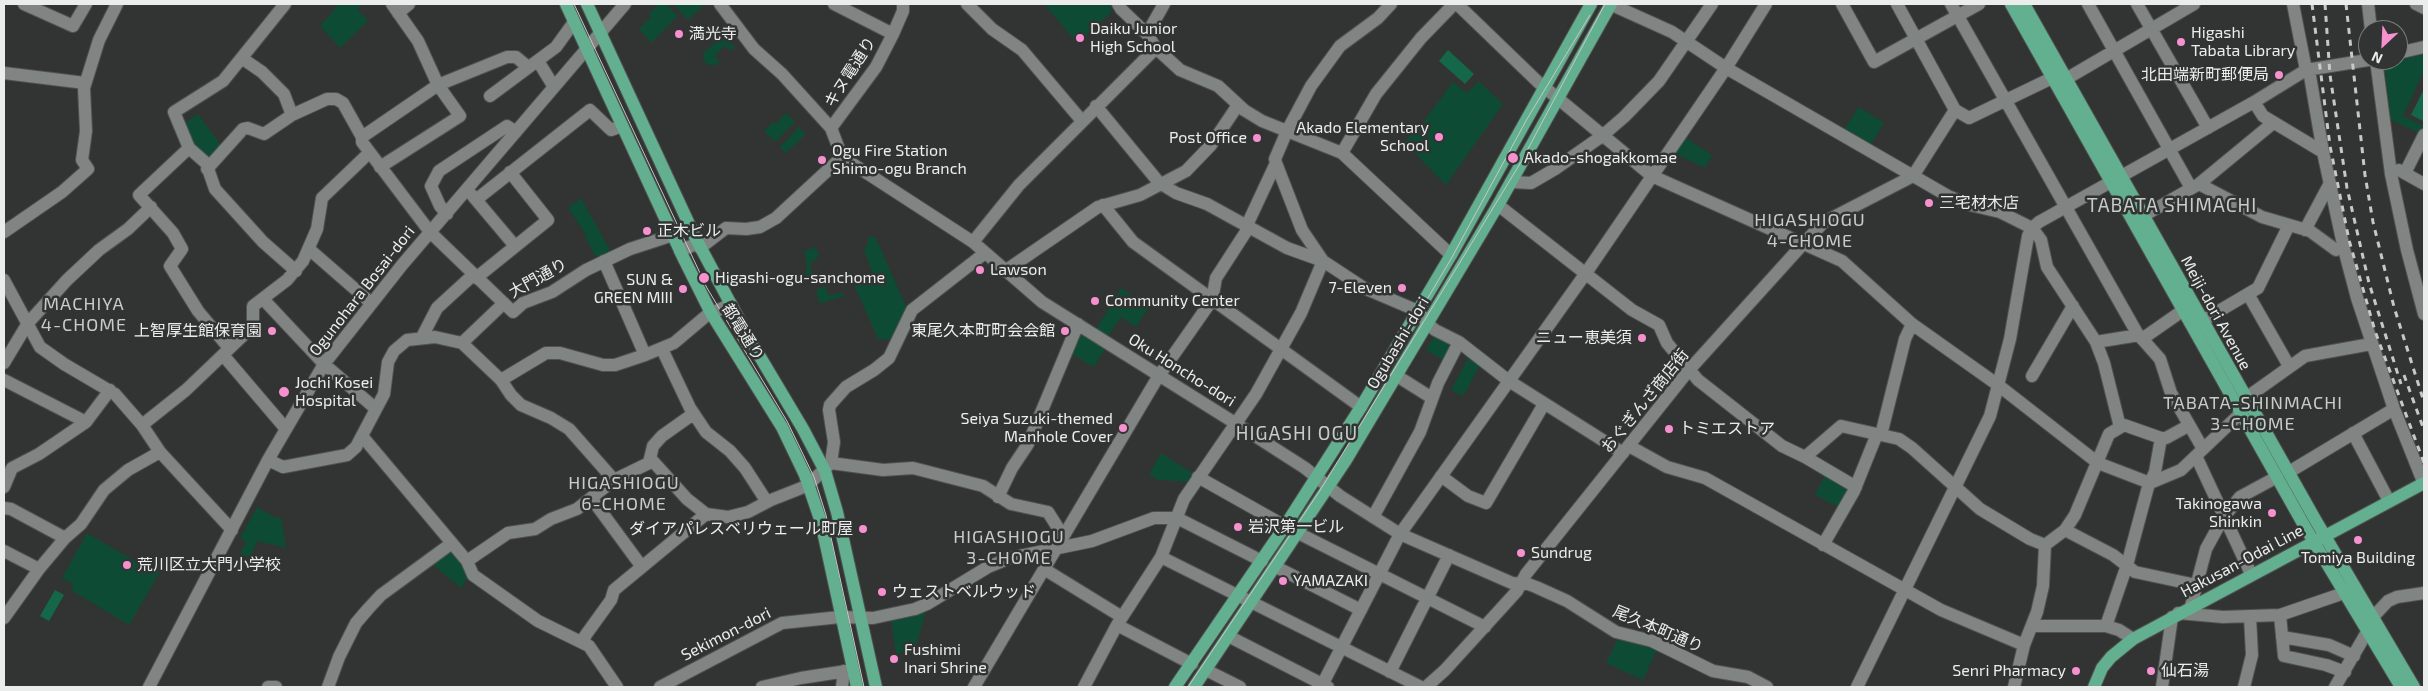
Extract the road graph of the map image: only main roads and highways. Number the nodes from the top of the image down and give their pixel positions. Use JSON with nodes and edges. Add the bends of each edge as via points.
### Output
{"nodes":[{"id":1,"x":566,"y":4,"type":"edge"},
{"id":2,"x":588,"y":4,"type":"edge"},
{"id":3,"x":1591,"y":4,"type":"edge"},
{"id":4,"x":1611,"y":4,"type":"edge"},
{"id":5,"x":2011,"y":4,"type":"edge"},
{"id":6,"x":2024,"y":4,"type":"edge"},
{"id":7,"x":2060,"y":78,"type":"junction"},
{"id":8,"x":2116,"y":179,"type":"junction"},
{"id":9,"x":2283,"y":474,"type":"junction"},
{"id":10,"x":2424,"y":484,"type":"edge"},
{"id":11,"x":2319,"y":539,"type":"junction"},
{"id":12,"x":857,"y":687,"type":"edge"},
{"id":13,"x":876,"y":687,"type":"edge"},
{"id":14,"x":1175,"y":687,"type":"edge"},
{"id":15,"x":1194,"y":687,"type":"edge"},
{"id":16,"x":2094,"y":687,"type":"edge"},
{"id":17,"x":2400,"y":687,"type":"edge"},
{"id":18,"x":2414,"y":687,"type":"edge"}],
"edges":[{"from":1,"to":12,"type":"main road","name":"都電通り","via":[[711,313],[782,427],[809,484],[821,522],[848,671]]},
{"from":2,"to":13,"type":"main road","name":"都電通り","via":[[699,245],[730,304],[827,466]]},
{"from":3,"to":14,"type":"main road","name":"Ogubashi-dori","via":[[1418,311],[1317,478]]},
{"from":4,"to":15,"type":"main road","name":"Ogubashi-dori","via":[[1397,376],[1276,567]]},
{"from":5,"to":7,"type":"main road","name":"Meiji-dori Avenue"},
{"from":6,"to":7,"type":"main road","name":"Meiji-dori Avenue"},
{"from":7,"to":8,"type":"main road","name":"Meiji-dori Avenue"},
{"from":8,"to":9,"type":"main road","name":"Meiji-dori Avenue","via":[[2242,412]]},
{"from":8,"to":9,"type":"main road","name":"Meiji-dori Avenue","via":[[2143,216],[2246,398]]},
{"from":9,"to":11,"type":"main road","name":"Meiji-dori Avenue"},
{"from":10,"to":11,"type":"main road","name":"Hakusan-Odai Line"},
{"from":11,"to":16,"type":"main road","name":"Hakusan-Odai Line","via":[[2133,639],[2111,656]]},
{"from":11,"to":17,"type":"main road","name":"Meiji-dori Avenue","via":[[2344,593]]},
{"from":11,"to":18,"type":"main road","name":"Meiji-dori Avenue"}]}
